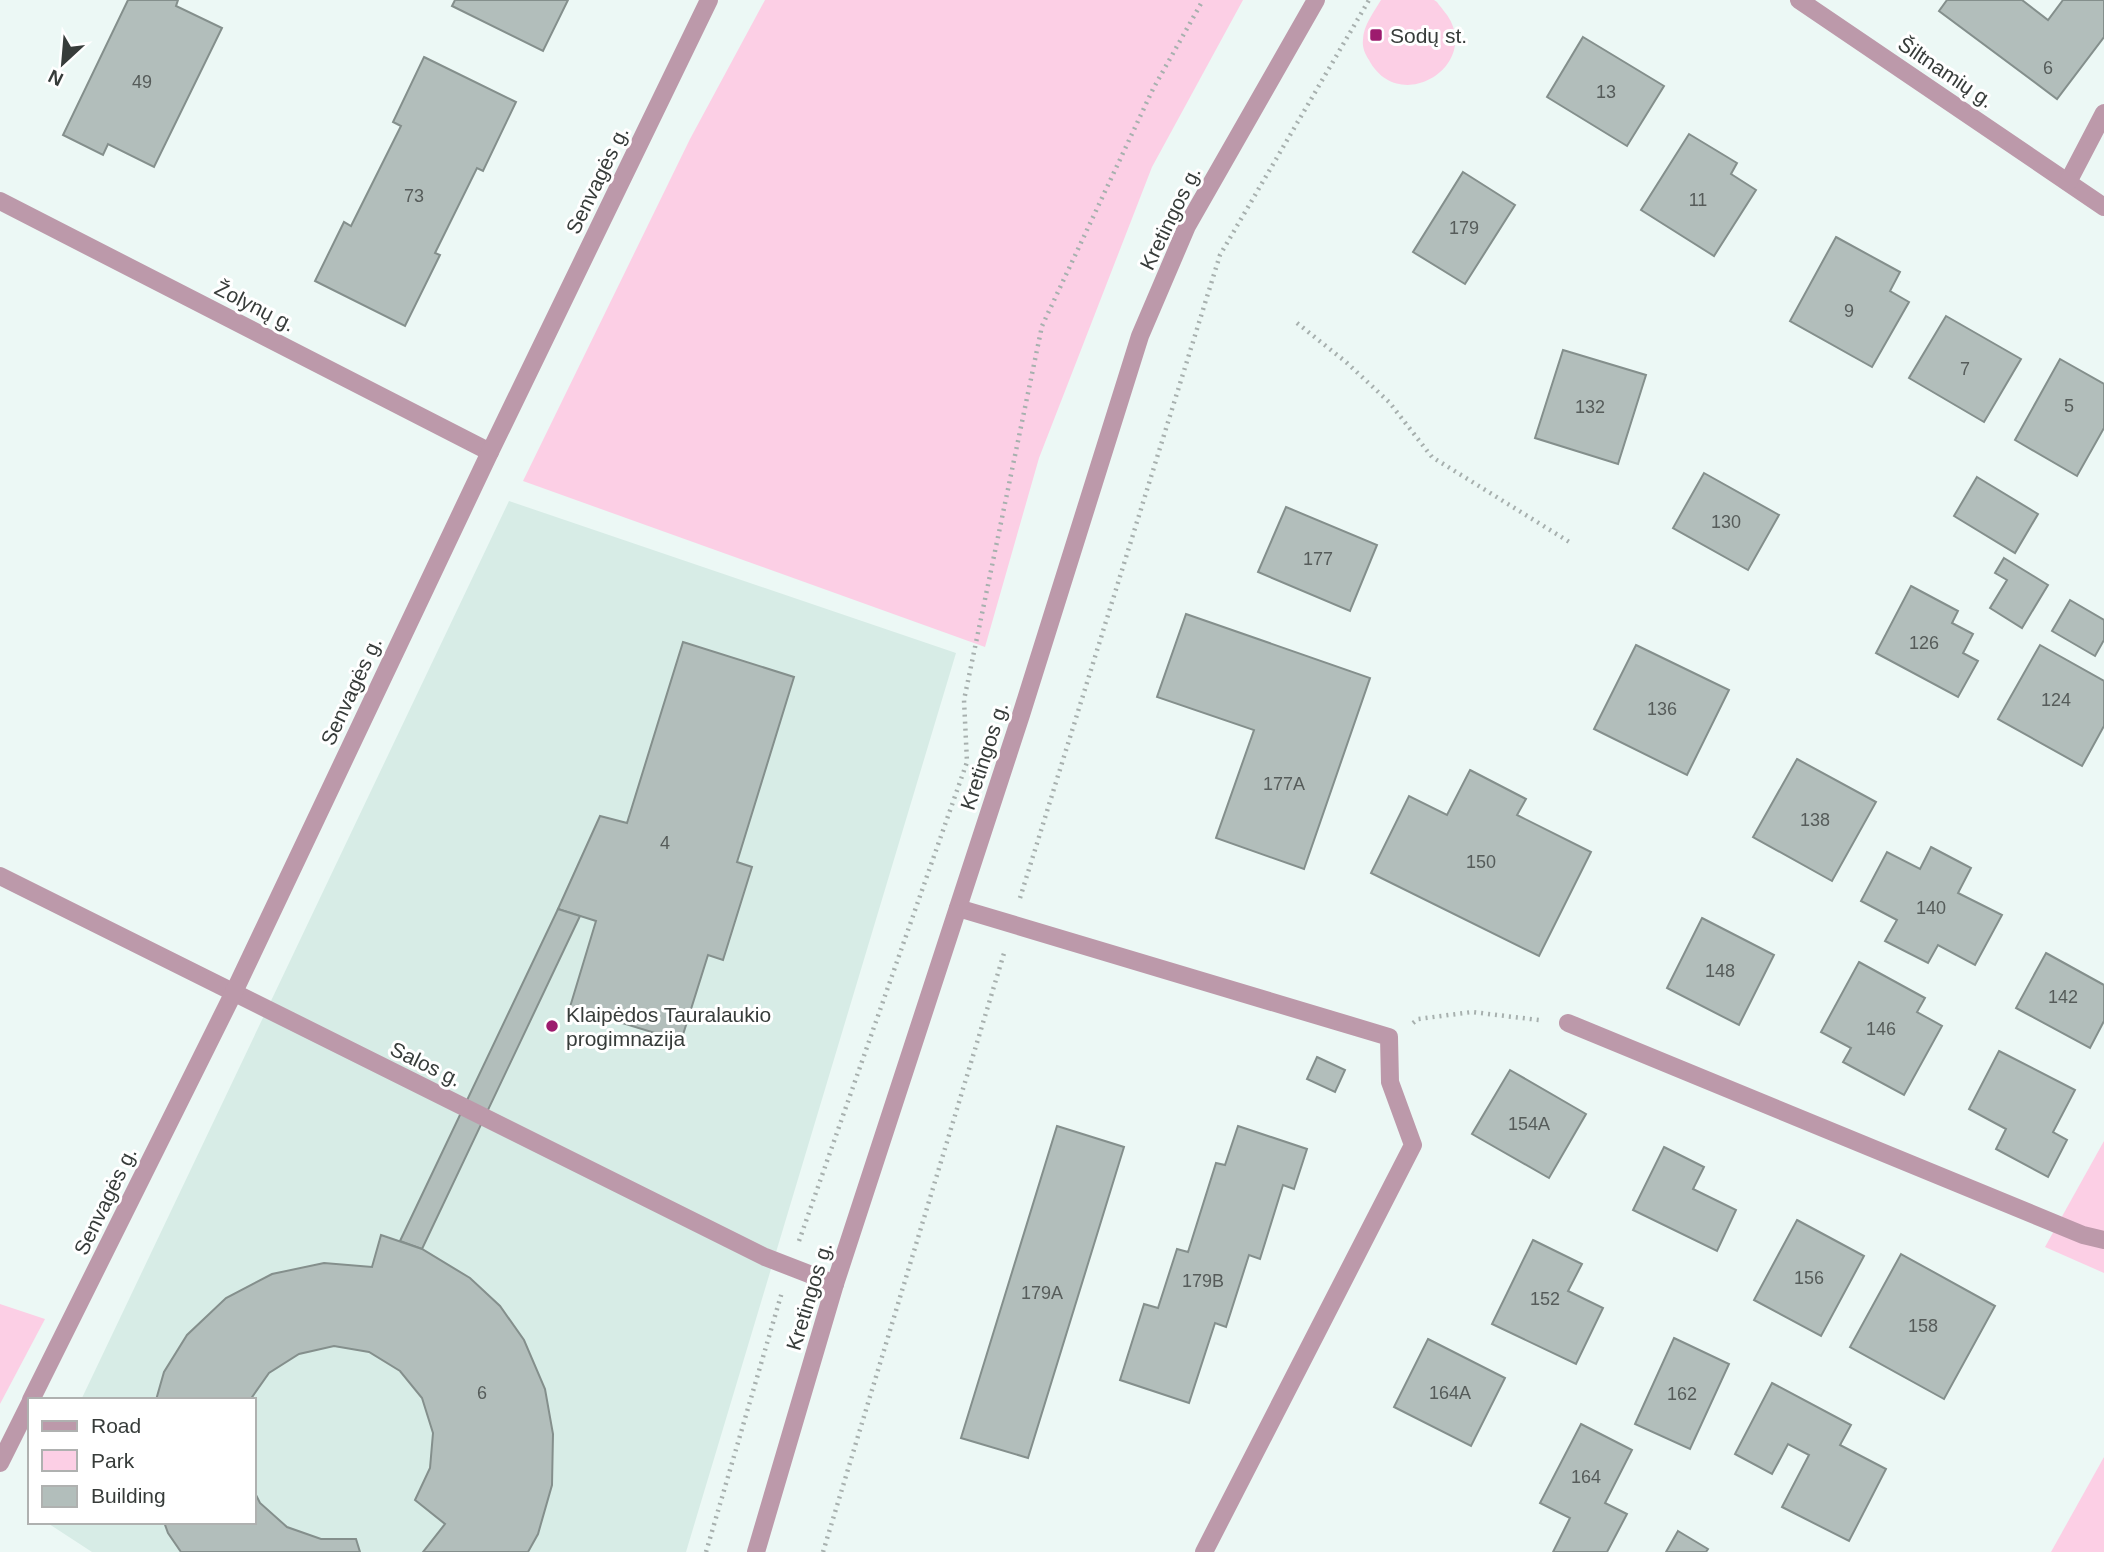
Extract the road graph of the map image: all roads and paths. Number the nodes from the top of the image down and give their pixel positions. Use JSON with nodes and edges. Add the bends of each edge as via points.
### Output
{"nodes":[{"id":1,"x":709,"y":0,"type":"edge"},
{"id":2,"x":1203,"y":0,"type":"edge"},
{"id":3,"x":1316,"y":0,"type":"edge"},
{"id":4,"x":1368,"y":0,"type":"edge"},
{"id":5,"x":1799,"y":0,"type":"edge"},
{"id":6,"x":2104,"y":113,"type":"edge"},
{"id":7,"x":2068,"y":182,"type":"junction"},
{"id":8,"x":0,"y":201,"type":"edge"},
{"id":9,"x":2104,"y":207,"type":"edge"},
{"id":10,"x":1297,"y":323,"type":"dead end"},
{"id":11,"x":490,"y":452,"type":"junction"},
{"id":12,"x":1571,"y":543,"type":"dead end"},
{"id":13,"x":0,"y":877,"type":"edge"},
{"id":14,"x":958,"y":908,"type":"junction"},
{"id":15,"x":1012,"y":924,"type":"junction"},
{"id":16,"x":233,"y":994,"type":"junction"},
{"id":17,"x":1568,"y":1023,"type":"joint"},
{"id":18,"x":1389,"y":1037,"type":"junction"},
{"id":19,"x":2104,"y":1240,"type":"edge"},
{"id":20,"x":790,"y":1267,"type":"junction"},
{"id":21,"x":835,"y":1284,"type":"junction"},
{"id":22,"x":32,"y":1398,"type":"edge"},
{"id":23,"x":28,"y":1407,"type":"edge"},
{"id":24,"x":0,"y":1463,"type":"edge"},
{"id":25,"x":706,"y":1552,"type":"edge"},
{"id":26,"x":755,"y":1552,"type":"edge"},
{"id":27,"x":823,"y":1552,"type":"edge"},
{"id":28,"x":1204,"y":1552,"type":"edge"}],
"edges":[{"from":1,"to":11,"type":"street","name":"Senvagės g."},
{"from":2,"to":20,"type":"path","via":[[1153,89],[1042,327],[964,700],[968,762]]},
{"from":3,"to":14,"type":"street","name":"Kretingos g.","via":[[1187,226],[1140,336]]},
{"from":4,"to":15,"type":"path","via":[[1220,256]]},
{"from":5,"to":7,"type":"street","name":"Šiltnamių g."},
{"from":6,"to":7,"type":"street"},
{"from":7,"to":9,"type":"street","name":"Šiltnamių g."},
{"from":8,"to":11,"type":"street","name":"Žolynų g."},
{"from":10,"to":12,"type":"path","via":[[1388,402],[1432,457]]},
{"from":11,"to":16,"type":"street","name":"Senvagės g."},
{"from":13,"to":16,"type":"street","name":"Salos g."},
{"from":14,"to":15,"type":"street"},
{"from":14,"to":21,"type":"street","name":"Kretingos g."},
{"from":15,"to":18,"type":"street"},
{"from":15,"to":27,"type":"path"},
{"from":16,"to":20,"type":"street","name":"Salos g."},
{"from":16,"to":22,"type":"street","name":"Senvagės g."},
{"from":17,"to":18,"type":"path","via":[[1472,1012],[1418,1020]]},
{"from":17,"to":19,"type":"street"},
{"from":18,"to":28,"type":"street","via":[[1390,1082],[1413,1144]]},
{"from":20,"to":21,"type":"street","name":"Salos g."},
{"from":20,"to":25,"type":"path"},
{"from":21,"to":26,"type":"street","name":"Kretingos g."},
{"from":23,"to":24,"type":"street","name":"Senvagės g."}]}
